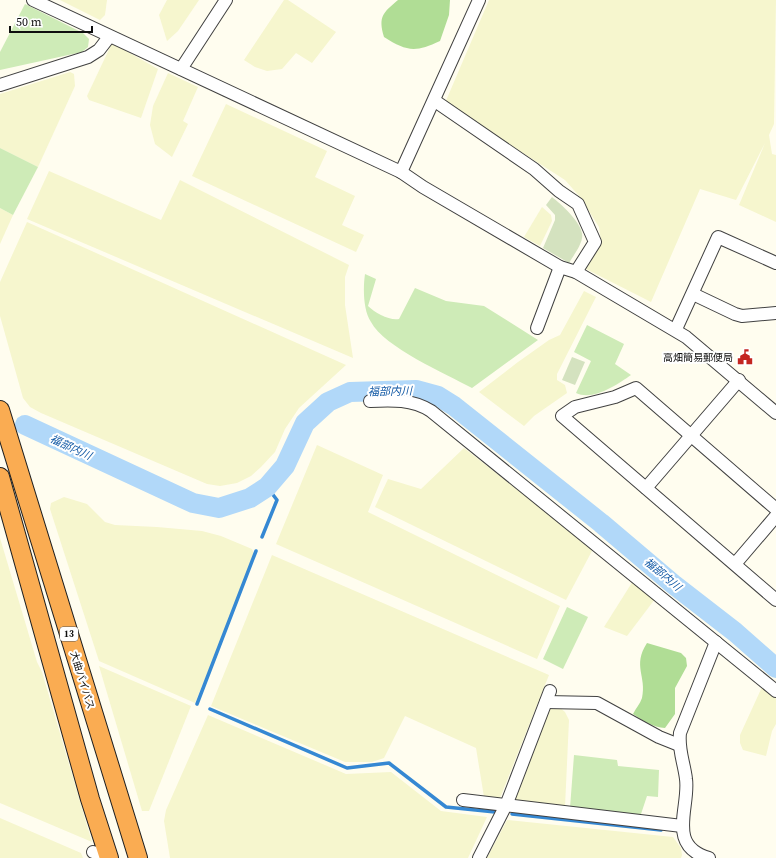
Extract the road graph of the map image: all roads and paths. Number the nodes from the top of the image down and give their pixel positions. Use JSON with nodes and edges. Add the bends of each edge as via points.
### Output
{"nodes":[{"id":1,"x":33,"y":0,"type":"edge"},
{"id":2,"x":226,"y":0,"type":"edge"},
{"id":3,"x":479,"y":0,"type":"edge"},
{"id":4,"x":109,"y":37,"type":"junction"},
{"id":5,"x":181,"y":69,"type":"junction"},
{"id":6,"x":0,"y":85,"type":"edge"},
{"id":7,"x":434,"y":101,"type":"junction"},
{"id":8,"x":401,"y":172,"type":"junction"},
{"id":9,"x":776,"y":263,"type":"edge"},
{"id":10,"x":560,"y":267,"type":"junction"},
{"id":11,"x":576,"y":272,"type":"junction"},
{"id":12,"x":693,"y":294,"type":"junction"},
{"id":13,"x":776,"y":313,"type":"edge"},
{"id":14,"x":537,"y":328,"type":"dead end"},
{"id":15,"x":676,"y":329,"type":"junction"},
{"id":16,"x":739,"y":380,"type":"junction"},
{"id":17,"x":370,"y":401,"type":"dead end"},
{"id":18,"x":0,"y":410,"type":"edge"},
{"id":19,"x":776,"y":413,"type":"edge"},
{"id":20,"x":691,"y":436,"type":"junction"},
{"id":21,"x":0,"y":477,"type":"edge"},
{"id":22,"x":646,"y":488,"type":"junction"},
{"id":23,"x":776,"y":509,"type":"edge"},
{"id":24,"x":776,"y":516,"type":"edge"},
{"id":25,"x":735,"y":564,"type":"junction"},
{"id":26,"x":776,"y":600,"type":"edge"},
{"id":27,"x":716,"y":642,"type":"junction"},
{"id":28,"x":776,"y":691,"type":"edge"},
{"id":29,"x":679,"y":745,"type":"junction"},
{"id":30,"x":463,"y":800,"type":"dead end"},
{"id":31,"x":506,"y":806,"type":"junction"},
{"id":32,"x":682,"y":826,"type":"junction"},
{"id":33,"x":104,"y":857,"type":"edge"},
{"id":34,"x":138,"y":858,"type":"edge"},
{"id":35,"x":479,"y":858,"type":"edge"},
{"id":36,"x":709,"y":858,"type":"edge"}],
"edges":[{"from":1,"to":4,"type":"street"},
{"from":2,"to":5,"type":"street"},
{"from":3,"to":7,"type":"street"},
{"from":4,"to":5,"type":"street"},
{"from":4,"to":6,"type":"street","via":[[99,50],[88,57]]},
{"from":5,"to":8,"type":"street"},
{"from":7,"to":8,"type":"street"},
{"from":7,"to":11,"type":"street","via":[[534,169],[578,204],[595,242]]},
{"from":8,"to":10,"type":"street"},
{"from":9,"to":12,"type":"street","via":[[718,238]]},
{"from":10,"to":11,"type":"street"},
{"from":10,"to":14,"type":"street"},
{"from":11,"to":15,"type":"street"},
{"from":12,"to":13,"type":"street","via":[[738,315]]},
{"from":12,"to":15,"type":"street"},
{"from":15,"to":16,"type":"street"},
{"from":16,"to":19,"type":"street"},
{"from":16,"to":20,"type":"street"},
{"from":17,"to":27,"type":"street","via":[[413,402],[431,411]]},
{"from":18,"to":34,"type":"highway","name":"大曲バイパス","number":"13"},
{"from":20,"to":22,"type":"street"},
{"from":20,"to":22,"type":"street","via":[[636,388],[575,407],[562,416]]},
{"from":20,"to":23,"type":"street"},
{"from":21,"to":33,"type":"highway","number":"13"},
{"from":22,"to":25,"type":"street"},
{"from":24,"to":25,"type":"street"},
{"from":25,"to":26,"type":"street"},
{"from":27,"to":28,"type":"street"},
{"from":27,"to":29,"type":"street","via":[[680,733]]},
{"from":29,"to":31,"type":"street","via":[[597,703],[548,697]]},
{"from":29,"to":32,"type":"street","via":[[686,779]]},
{"from":30,"to":31,"type":"street"},
{"from":31,"to":32,"type":"street"},
{"from":31,"to":35,"type":"street"},
{"from":32,"to":36,"type":"street","via":[[688,844]]}]}
